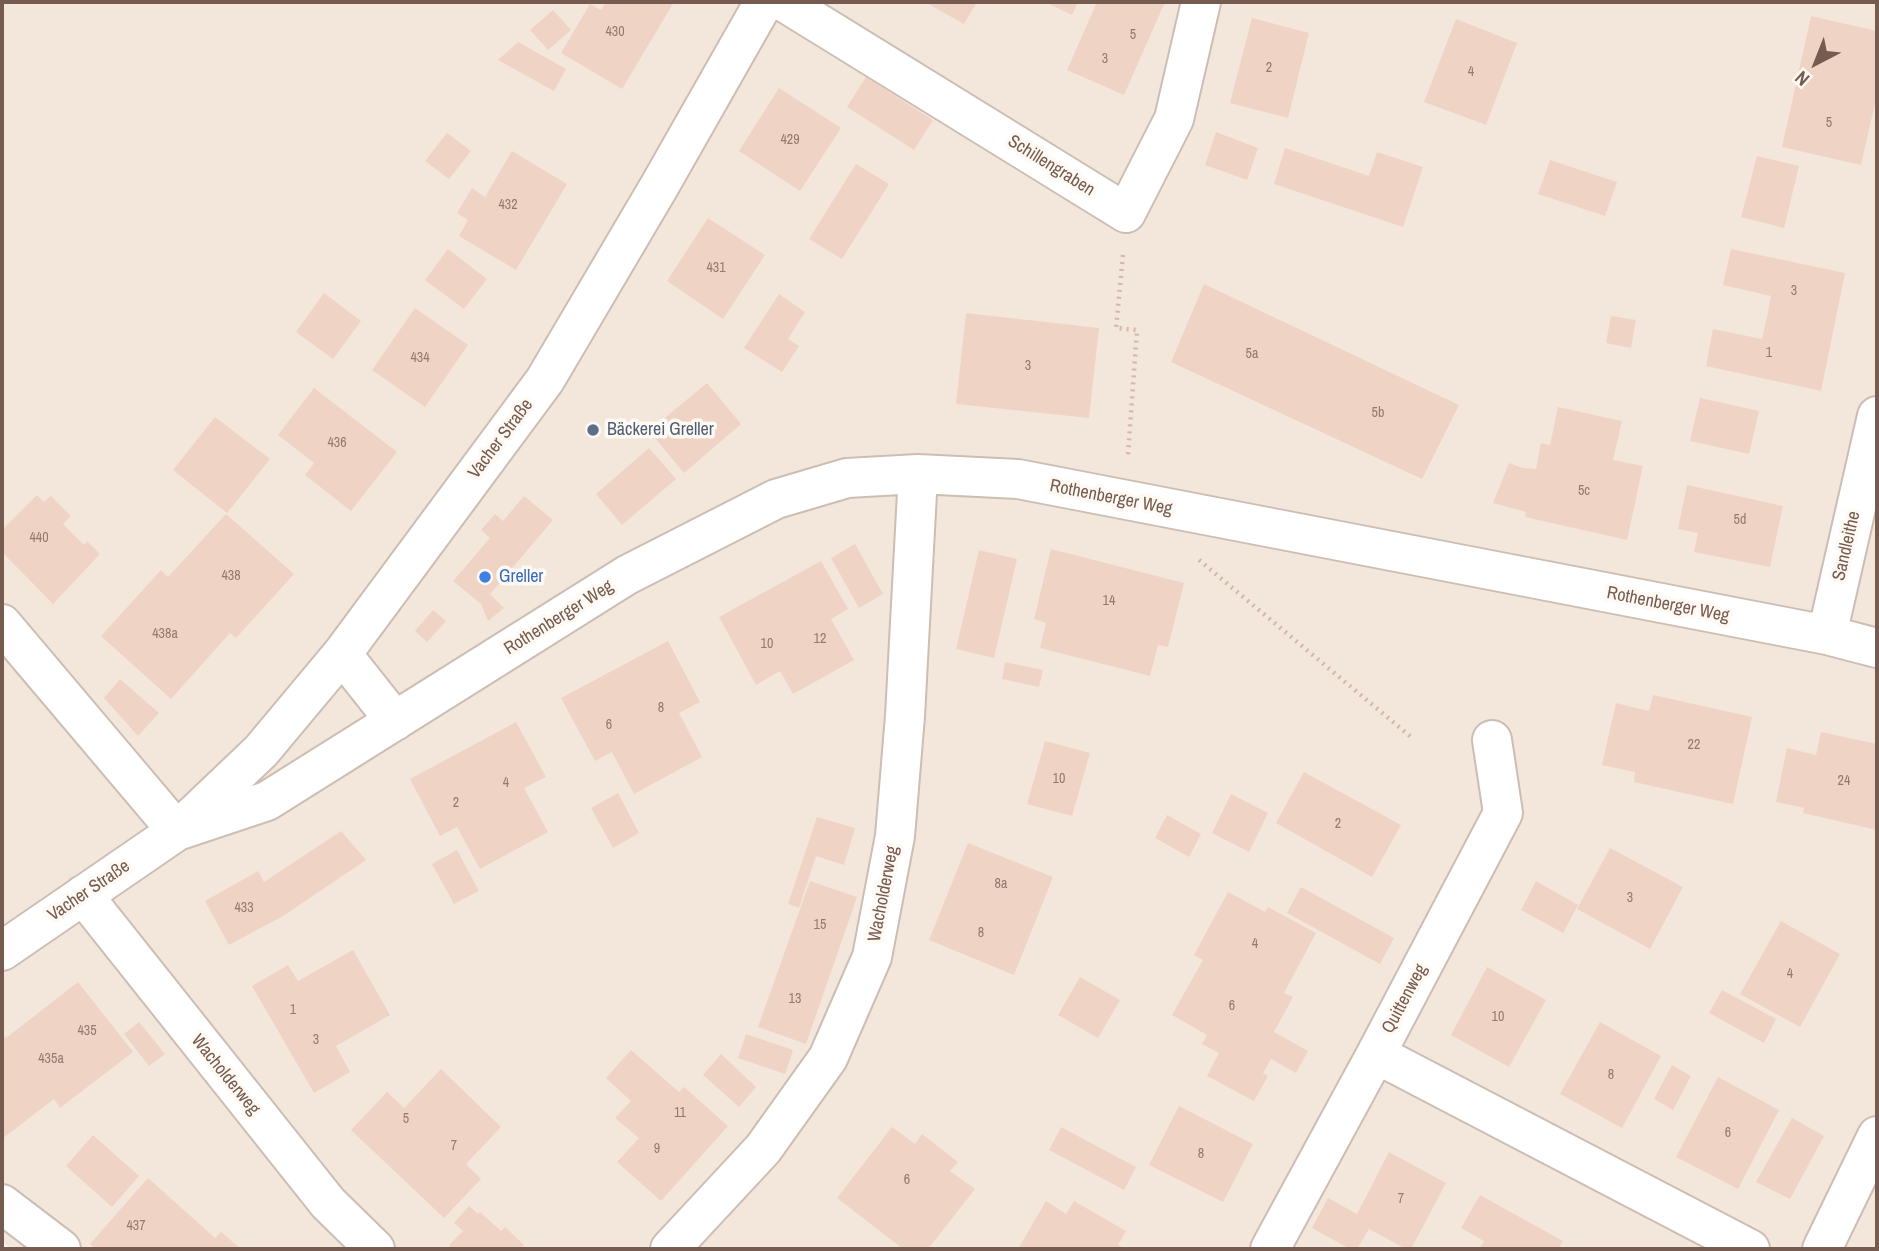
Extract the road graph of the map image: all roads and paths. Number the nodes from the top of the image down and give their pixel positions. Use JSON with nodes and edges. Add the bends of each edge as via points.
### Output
{"nodes":[{"id":1,"x":764,"y":2,"type":"edge"},
{"id":2,"x":784,"y":2,"type":"edge"},
{"id":3,"x":1200,"y":2,"type":"edge"},
{"id":4,"x":1126,"y":213,"type":"junction"},
{"id":5,"x":1877,"y":416,"type":"edge"},
{"id":6,"x":918,"y":474,"type":"junction"},
{"id":7,"x":1129,"y":502,"type":"junction"},
{"id":8,"x":1192,"y":554,"type":"dead end"},
{"id":9,"x":2,"y":624,"type":"edge"},
{"id":10,"x":1826,"y":635,"type":"junction"},
{"id":11,"x":1877,"y":648,"type":"edge"},
{"id":12,"x":342,"y":654,"type":"junction"},
{"id":13,"x":395,"y":720,"type":"junction"},
{"id":14,"x":1411,"y":737,"type":"dead end"},
{"id":15,"x":1492,"y":740,"type":"dead end"},
{"id":16,"x":177,"y":831,"type":"junction"},
{"id":17,"x":83,"y":895,"type":"junction"},
{"id":18,"x":2,"y":951,"type":"edge"},
{"id":19,"x":1376,"y":1055,"type":"junction"},
{"id":20,"x":1877,"y":1136,"type":"edge"},
{"id":21,"x":2,"y":1204,"type":"edge"},
{"id":22,"x":61,"y":1249,"type":"edge"},
{"id":23,"x":375,"y":1249,"type":"edge"},
{"id":24,"x":670,"y":1249,"type":"edge"},
{"id":25,"x":1270,"y":1249,"type":"edge"},
{"id":26,"x":1750,"y":1249,"type":"edge"},
{"id":27,"x":1822,"y":1249,"type":"edge"}],
"edges":[{"from":1,"to":12,"type":"street","name":"Vacher Straße","via":[[545,380]]},
{"from":2,"to":4,"type":"street","name":"Schillengraben"},
{"from":3,"to":4,"type":"street","via":[[1174,119]]},
{"from":4,"to":7,"type":"path","via":[[1116,328],[1137,330],[1128,441]]},
{"from":5,"to":10,"type":"street","name":"Sandleithe"},
{"from":6,"to":7,"type":"street","name":"Rothenberger Weg","via":[[1018,480]]},
{"from":6,"to":13,"type":"street","name":"Rothenberger Weg","via":[[847,478],[776,499],[627,575]]},
{"from":6,"to":24,"type":"street","name":"Wacholderweg","via":[[895,836],[872,957],[828,1058],[763,1149]]},
{"from":7,"to":10,"type":"street","name":"Rothenberger Weg"},
{"from":8,"to":14,"type":"path"},
{"from":9,"to":16,"type":"street"},
{"from":10,"to":11,"type":"street","name":"Rothenberger Weg"},
{"from":12,"to":13,"type":"street"},
{"from":12,"to":16,"type":"street","name":"Vacher Straße","via":[[261,751]]},
{"from":13,"to":16,"type":"street","name":"Rothenberger Weg","via":[[267,801]]},
{"from":15,"to":19,"type":"street","name":"Quittenweg","via":[[1503,813]]},
{"from":16,"to":17,"type":"street","name":"Vacher Straße"},
{"from":17,"to":18,"type":"street","name":"Vacher Straße"},
{"from":17,"to":23,"type":"street","name":"Wacholderweg","via":[[328,1203]]},
{"from":19,"to":25,"type":"street","name":"Quittenweg"},
{"from":19,"to":26,"type":"street"},
{"from":20,"to":27,"type":"street"},
{"from":21,"to":22,"type":"street"}]}
